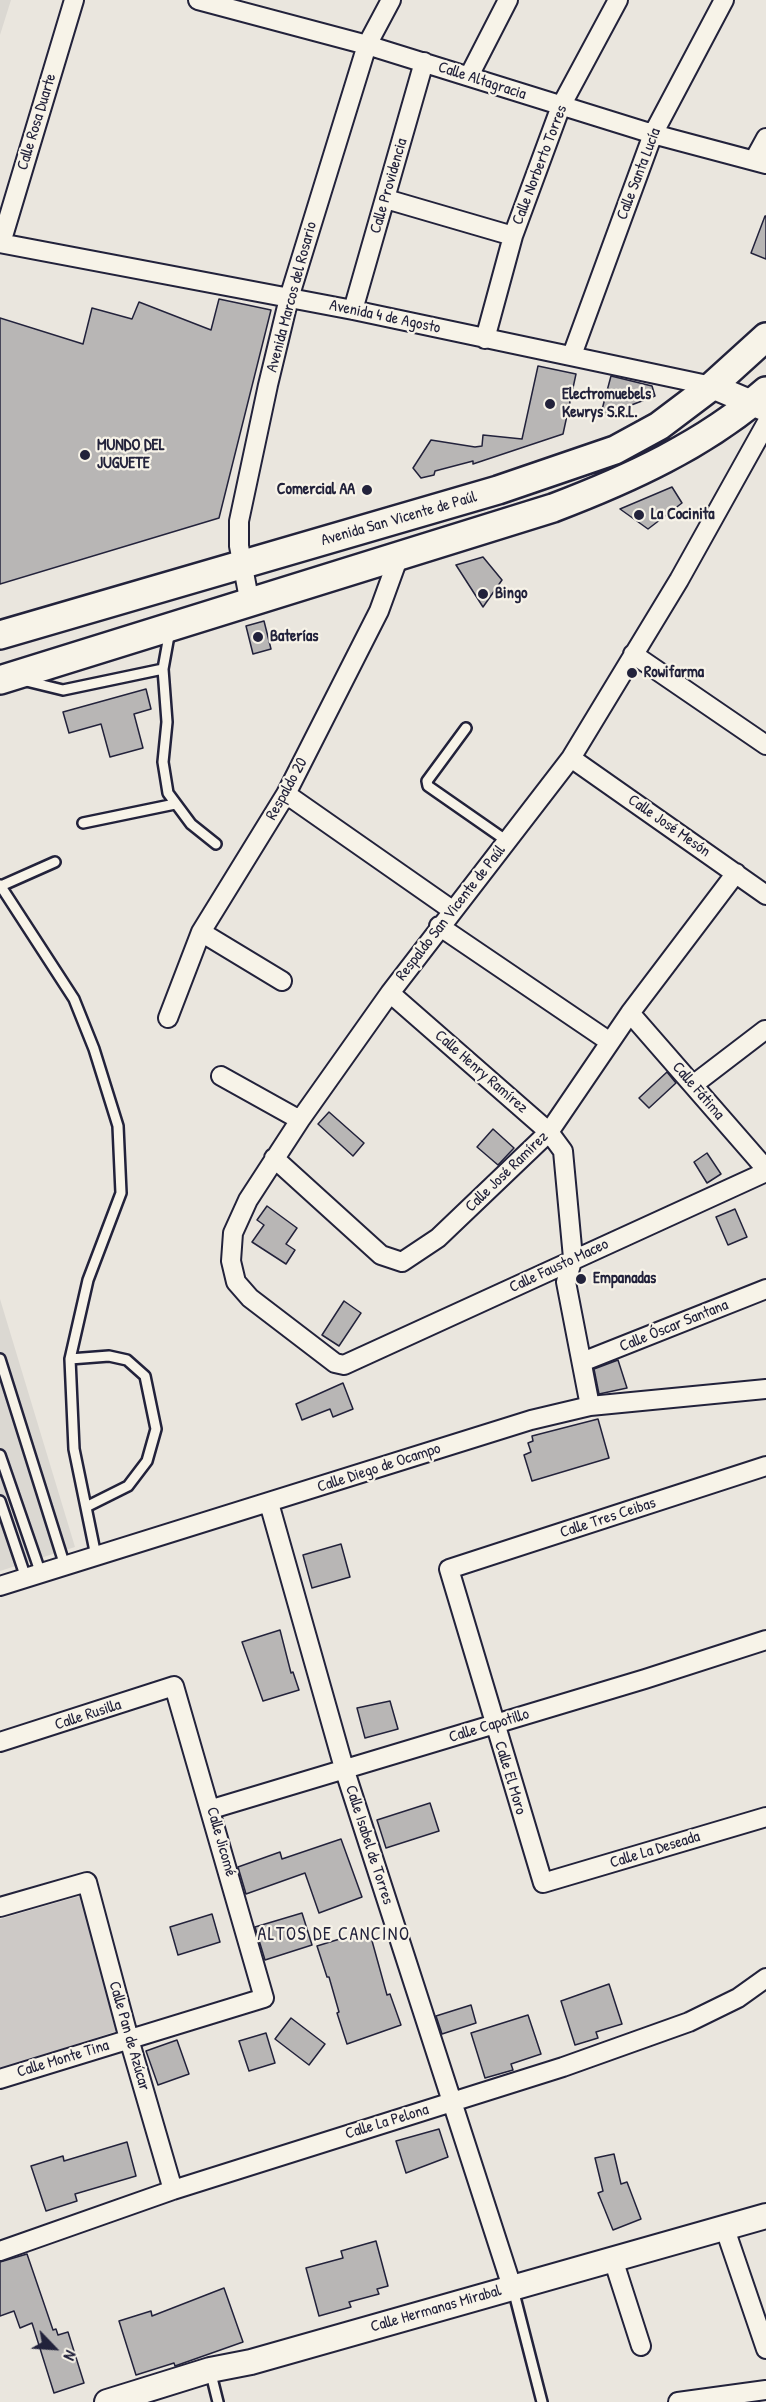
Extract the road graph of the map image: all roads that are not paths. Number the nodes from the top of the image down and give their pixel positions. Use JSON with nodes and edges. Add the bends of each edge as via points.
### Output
{"nodes":[{"id":1,"x":74,"y":0,"type":"edge"},
{"id":2,"x":198,"y":0,"type":"edge"},
{"id":3,"x":391,"y":0,"type":"edge"},
{"id":4,"x":508,"y":0,"type":"edge"},
{"id":5,"x":618,"y":0,"type":"edge"},
{"id":6,"x":724,"y":0,"type":"edge"},
{"id":7,"x":367,"y":45,"type":"junction"},
{"id":8,"x":424,"y":62,"type":"junction"},
{"id":9,"x":469,"y":76,"type":"junction"},
{"id":10,"x":561,"y":106,"type":"junction"},
{"id":11,"x":652,"y":135,"type":"junction"},
{"id":12,"x":766,"y":138,"type":"edge"},
{"id":13,"x":760,"y":162,"type":"edge"},
{"id":14,"x":386,"y":199,"type":"junction"},
{"id":15,"x":513,"y":236,"type":"junction"},
{"id":16,"x":1,"y":243,"type":"edge"},
{"id":17,"x":289,"y":298,"type":"junction"},
{"id":18,"x":353,"y":309,"type":"junction"},
{"id":19,"x":766,"y":337,"type":"edge"},
{"id":20,"x":485,"y":339,"type":"junction"},
{"id":21,"x":572,"y":355,"type":"junction"},
{"id":22,"x":712,"y":386,"type":"junction"},
{"id":23,"x":763,"y":407,"type":"edge"},
{"id":24,"x":399,"y":556,"type":"junction"},
{"id":25,"x":243,"y":565,"type":"junction"},
{"id":26,"x":250,"y":604,"type":"junction"},
{"id":27,"x":170,"y":627,"type":"junction"},
{"id":28,"x":0,"y":636,"type":"edge"},
{"id":29,"x":633,"y":654,"type":"junction"},
{"id":30,"x":163,"y":669,"type":"junction"},
{"id":31,"x":5,"y":678,"type":"edge"},
{"id":32,"x":466,"y":728,"type":"dead end"},
{"id":33,"x":766,"y":745,"type":"edge"},
{"id":34,"x":571,"y":758,"type":"junction"},
{"id":35,"x":286,"y":794,"type":"junction"},
{"id":36,"x":175,"y":804,"type":"junction"},
{"id":37,"x":83,"y":823,"type":"dead end"},
{"id":38,"x":507,"y":841,"type":"junction"},
{"id":39,"x":216,"y":844,"type":"dead end"},
{"id":40,"x":55,"y":862,"type":"dead end"},
{"id":41,"x":736,"y":873,"type":"junction"},
{"id":42,"x":0,"y":886,"type":"edge"},
{"id":43,"x":766,"y":895,"type":"edge"},
{"id":44,"x":452,"y":910,"type":"junction"},
{"id":45,"x":440,"y":926,"type":"junction"},
{"id":46,"x":201,"y":932,"type":"junction"},
{"id":47,"x":282,"y":981,"type":"dead end"},
{"id":48,"x":390,"y":993,"type":"junction"},
{"id":49,"x":630,"y":1013,"type":"junction"},
{"id":50,"x":168,"y":1018,"type":"dead end"},
{"id":51,"x":765,"y":1030,"type":"edge"},
{"id":52,"x":610,"y":1042,"type":"junction"},
{"id":53,"x":221,"y":1076,"type":"dead end"},
{"id":54,"x":693,"y":1085,"type":"junction"},
{"id":55,"x":300,"y":1120,"type":"junction"},
{"id":56,"x":549,"y":1132,"type":"junction"},
{"id":57,"x":274,"y":1158,"type":"junction"},
{"id":58,"x":766,"y":1170,"type":"edge"},
{"id":59,"x":573,"y":1258,"type":"junction"},
{"id":60,"x":766,"y":1289,"type":"edge"},
{"id":61,"x":0,"y":1359,"type":"edge"},
{"id":62,"x":70,"y":1359,"type":"junction"},
{"id":63,"x":582,"y":1362,"type":"junction"},
{"id":64,"x":352,"y":1363,"type":"joint"},
{"id":65,"x":766,"y":1389,"type":"edge"},
{"id":66,"x":590,"y":1406,"type":"junction"},
{"id":67,"x":0,"y":1455,"type":"edge"},
{"id":68,"x":766,"y":1466,"type":"edge"},
{"id":69,"x":0,"y":1501,"type":"edge"},
{"id":70,"x":269,"y":1503,"type":"junction"},
{"id":71,"x":86,"y":1507,"type":"junction"},
{"id":72,"x":96,"y":1556,"type":"junction"},
{"id":73,"x":65,"y":1566,"type":"junction"},
{"id":74,"x":449,"y":1569,"type":"joint"},
{"id":75,"x":33,"y":1576,"type":"junction"},
{"id":76,"x":0,"y":1586,"type":"edge"},
{"id":77,"x":766,"y":1640,"type":"edge"},
{"id":78,"x":174,"y":1686,"type":"joint"},
{"id":79,"x":494,"y":1724,"type":"junction"},
{"id":80,"x":0,"y":1742,"type":"edge"},
{"id":81,"x":344,"y":1768,"type":"junction"},
{"id":82,"x":212,"y":1809,"type":"junction"},
{"id":83,"x":766,"y":1816,"type":"edge"},
{"id":84,"x":543,"y":1883,"type":"joint"},
{"id":85,"x":0,"y":1907,"type":"edge"},
{"id":86,"x":766,"y":1978,"type":"edge"},
{"id":87,"x":264,"y":1998,"type":"joint"},
{"id":88,"x":129,"y":2039,"type":"junction"},
{"id":89,"x":0,"y":2079,"type":"edge"},
{"id":90,"x":453,"y":2102,"type":"junction"},
{"id":91,"x":173,"y":2190,"type":"junction"},
{"id":92,"x":766,"y":2216,"type":"edge"},
{"id":93,"x":724,"y":2229,"type":"junction"},
{"id":94,"x":0,"y":2251,"type":"edge"},
{"id":95,"x":613,"y":2259,"type":"junction"},
{"id":96,"x":512,"y":2287,"type":"junction"},
{"id":97,"x":641,"y":2346,"type":"dead end"},
{"id":98,"x":766,"y":2349,"type":"edge"},
{"id":99,"x":210,"y":2370,"type":"junction"},
{"id":100,"x":766,"y":2390,"type":"edge"},
{"id":101,"x":107,"y":2402,"type":"edge"},
{"id":102,"x":218,"y":2402,"type":"edge"},
{"id":103,"x":542,"y":2402,"type":"edge"},
{"id":104,"x":678,"y":2402,"type":"edge"}],
"edges":[{"from":1,"to":16,"type":"street","name":"Calle Rosa Duarte"},
{"from":2,"to":7,"type":"street","name":"Calle Altagracia"},
{"from":3,"to":7,"type":"street","name":"Avenida Marcos del Rosario"},
{"from":4,"to":9,"type":"street"},
{"from":5,"to":10,"type":"street","name":"Calle Norberto Torres"},
{"from":6,"to":11,"type":"street","name":"Calle Santa Lucía"},
{"from":7,"to":8,"type":"street","name":"Calle Altagracia"},
{"from":7,"to":17,"type":"street","name":"Avenida Marcos del Rosario"},
{"from":8,"to":9,"type":"street","name":"Calle Altagracia"},
{"from":8,"to":14,"type":"street","name":"Calle Providencia"},
{"from":9,"to":10,"type":"street","name":"Calle Altagracia"},
{"from":10,"to":11,"type":"street","name":"Calle Altagracia"},
{"from":10,"to":15,"type":"street","name":"Calle Norberto Torres"},
{"from":11,"to":13,"type":"street","name":"Calle Altagracia"},
{"from":11,"to":21,"type":"street","name":"Calle Santa Lucía"},
{"from":12,"to":13,"type":"street"},
{"from":14,"to":15,"type":"street"},
{"from":14,"to":18,"type":"street","name":"Calle Providencia"},
{"from":15,"to":20,"type":"street","name":"Calle Norberto Torres"},
{"from":16,"to":17,"type":"street","name":"Avenida 4 de Agosto"},
{"from":17,"to":18,"type":"street","name":"Avenida 4 de Agosto"},
{"from":17,"to":25,"type":"street","name":"Avenida Marcos del Rosario","via":[[238,521]]},
{"from":18,"to":20,"type":"street","name":"Avenida 4 de Agosto"},
{"from":19,"to":22,"type":"main road","name":"Avenida San Vicente de Paúl"},
{"from":20,"to":21,"type":"street","name":"Avenida 4 de Agosto"},
{"from":21,"to":22,"type":"street","name":"Avenida 4 de Agosto"},
{"from":22,"to":23,"type":"street","name":"Avenida 4 de Agosto"},
{"from":22,"to":25,"type":"main road","name":"Avenida San Vicente de Paúl","via":[[659,426],[615,450],[498,490]]},
{"from":23,"to":24,"type":"main road","name":"Avenida San Vicente de Paúl","via":[[596,491]]},
{"from":23,"to":29,"type":"street","name":"Respaldo San Vicente de Paúl","via":[[679,579]]},
{"from":24,"to":26,"type":"main road","name":"Avenida San Vicente de Paúl"},
{"from":24,"to":35,"type":"street","name":"Respaldo 20","via":[[379,611]]},
{"from":25,"to":26,"type":"street","name":"Avenida Marcos del Rosario"},
{"from":25,"to":28,"type":"main road","name":"Avenida San Vicente de Paúl"},
{"from":26,"to":27,"type":"main road","name":"Avenida San Vicente de Paúl"},
{"from":27,"to":30,"type":"lane"},
{"from":27,"to":31,"type":"main road","name":"Avenida San Vicente de Paúl"},
{"from":29,"to":33,"type":"street"},
{"from":29,"to":34,"type":"street","name":"Respaldo San Vicente de Paúl"},
{"from":30,"to":31,"type":"lane","via":[[63,690]]},
{"from":30,"to":36,"type":"lane","via":[[167,722],[163,762],[168,793]]},
{"from":32,"to":38,"type":"lane","via":[[428,786]]},
{"from":34,"to":38,"type":"street","name":"Respaldo San Vicente de Paúl"},
{"from":34,"to":41,"type":"street","name":"Calle José Mesón"},
{"from":35,"to":44,"type":"street"},
{"from":35,"to":46,"type":"street","name":"Respaldo 20"},
{"from":36,"to":37,"type":"lane"},
{"from":36,"to":39,"type":"lane","via":[[191,825]]},
{"from":38,"to":44,"type":"street","name":"Respaldo San Vicente de Paúl"},
{"from":40,"to":42,"type":"lane"},
{"from":41,"to":43,"type":"street","name":"Calle José Mesón"},
{"from":41,"to":49,"type":"street","name":"Calle José Ramírez"},
{"from":42,"to":62,"type":"lane","via":[[74,999],[118,1126],[121,1193],[88,1280]]},
{"from":44,"to":45,"type":"street","name":"Respaldo San Vicente de Paúl"},
{"from":45,"to":48,"type":"street","name":"Respaldo San Vicente de Paúl"},
{"from":45,"to":52,"type":"street"},
{"from":46,"to":47,"type":"street"},
{"from":46,"to":50,"type":"street","name":"Respaldo 20"},
{"from":48,"to":55,"type":"street","name":"Respaldo San Vicente de Paúl"},
{"from":48,"to":56,"type":"street","name":"Calle Henry Ramírez"},
{"from":49,"to":52,"type":"street","name":"Calle José Ramírez"},
{"from":49,"to":54,"type":"street","name":"Calle Fátima"},
{"from":51,"to":54,"type":"street"},
{"from":52,"to":56,"type":"street","name":"Calle José Ramírez"},
{"from":53,"to":55,"type":"street"},
{"from":54,"to":58,"type":"street","name":"Calle Fátima"},
{"from":55,"to":57,"type":"street","name":"Respaldo San Vicente de Paúl"},
{"from":56,"to":57,"type":"street","name":"Calle José Ramírez","via":[[438,1238],[402,1262],[381,1255]]},
{"from":56,"to":59,"type":"street","name":"Calle Henry Ramírez","via":[[563,1151]]},
{"from":57,"to":64,"type":"street","name":"Respaldo San Vicente de Paúl","via":[[233,1233],[231,1261],[237,1282],[250,1298],[335,1363]]},
{"from":58,"to":59,"type":"street","name":"Calle Fausto Maceo"},
{"from":59,"to":63,"type":"street","name":"Calle Henry Ramírez","via":[[566,1282]]},
{"from":59,"to":64,"type":"street","name":"Calle Fausto Maceo"},
{"from":60,"to":63,"type":"street","name":"Calle Óscar Santana"},
{"from":61,"to":73,"type":"lane"},
{"from":62,"to":71,"type":"lane","via":[[74,1449]]},
{"from":62,"to":71,"type":"lane","via":[[109,1356],[127,1360],[145,1376],[156,1429],[147,1461],[128,1486]]},
{"from":63,"to":66,"type":"street","name":"Calle Henry Ramírez"},
{"from":65,"to":66,"type":"street","name":"Calle Diego de Ocampo"},
{"from":66,"to":70,"type":"street","name":"Calle Diego de Ocampo","via":[[531,1420]]},
{"from":67,"to":75,"type":"lane"},
{"from":68,"to":74,"type":"street","name":"Calle Tres Ceibas"},
{"from":69,"to":75,"type":"lane"},
{"from":70,"to":72,"type":"street","name":"Calle Diego de Ocampo"},
{"from":70,"to":81,"type":"street","name":"Calle Isabel de Torres"},
{"from":71,"to":72,"type":"lane"},
{"from":72,"to":73,"type":"street","name":"Calle Diego de Ocampo"},
{"from":73,"to":75,"type":"street","name":"Calle Diego de Ocampo"},
{"from":74,"to":79,"type":"street","name":"Calle El Moro"},
{"from":75,"to":76,"type":"street","name":"Calle Diego de Ocampo"},
{"from":77,"to":79,"type":"street","name":"Calle Capotillo"},
{"from":78,"to":80,"type":"street","name":"Calle Rusilla"},
{"from":78,"to":82,"type":"street","name":"Calle Jicomé"},
{"from":79,"to":81,"type":"street","name":"Calle Capotillo"},
{"from":79,"to":84,"type":"street","name":"Calle El Moro"},
{"from":81,"to":82,"type":"street","name":"Calle Capotillo"},
{"from":81,"to":90,"type":"street","name":"Calle Isabel de Torres"},
{"from":82,"to":87,"type":"street","name":"Calle Jicomé"},
{"from":83,"to":84,"type":"street","name":"Calle La Deseada"},
{"from":85,"to":88,"type":"street","name":"Calle Pan de Azúcar","via":[[87,1882]]},
{"from":86,"to":90,"type":"street","name":"Calle La Pelona","via":[[738,1998],[689,2022]]},
{"from":87,"to":88,"type":"street","name":"Calle Monte Tina"},
{"from":88,"to":89,"type":"street","name":"Calle Monte Tina"},
{"from":88,"to":91,"type":"street","name":"Calle Pan de Azúcar"},
{"from":90,"to":91,"type":"street","name":"Calle La Pelona"},
{"from":90,"to":96,"type":"street","name":"Calle Isabel de Torres"},
{"from":91,"to":94,"type":"street","name":"Calle La Pelona"},
{"from":92,"to":93,"type":"street","name":"Calle Hermanas Mirabal"},
{"from":93,"to":95,"type":"street","name":"Calle Hermanas Mirabal"},
{"from":93,"to":98,"type":"street"},
{"from":95,"to":96,"type":"street","name":"Calle Hermanas Mirabal"},
{"from":95,"to":97,"type":"street"},
{"from":96,"to":99,"type":"street","name":"Calle Hermanas Mirabal","via":[[251,2362]]},
{"from":96,"to":103,"type":"lane"},
{"from":99,"to":101,"type":"street","name":"Calle Hermanas Mirabal"},
{"from":99,"to":102,"type":"lane"},
{"from":100,"to":104,"type":"street"}]}
